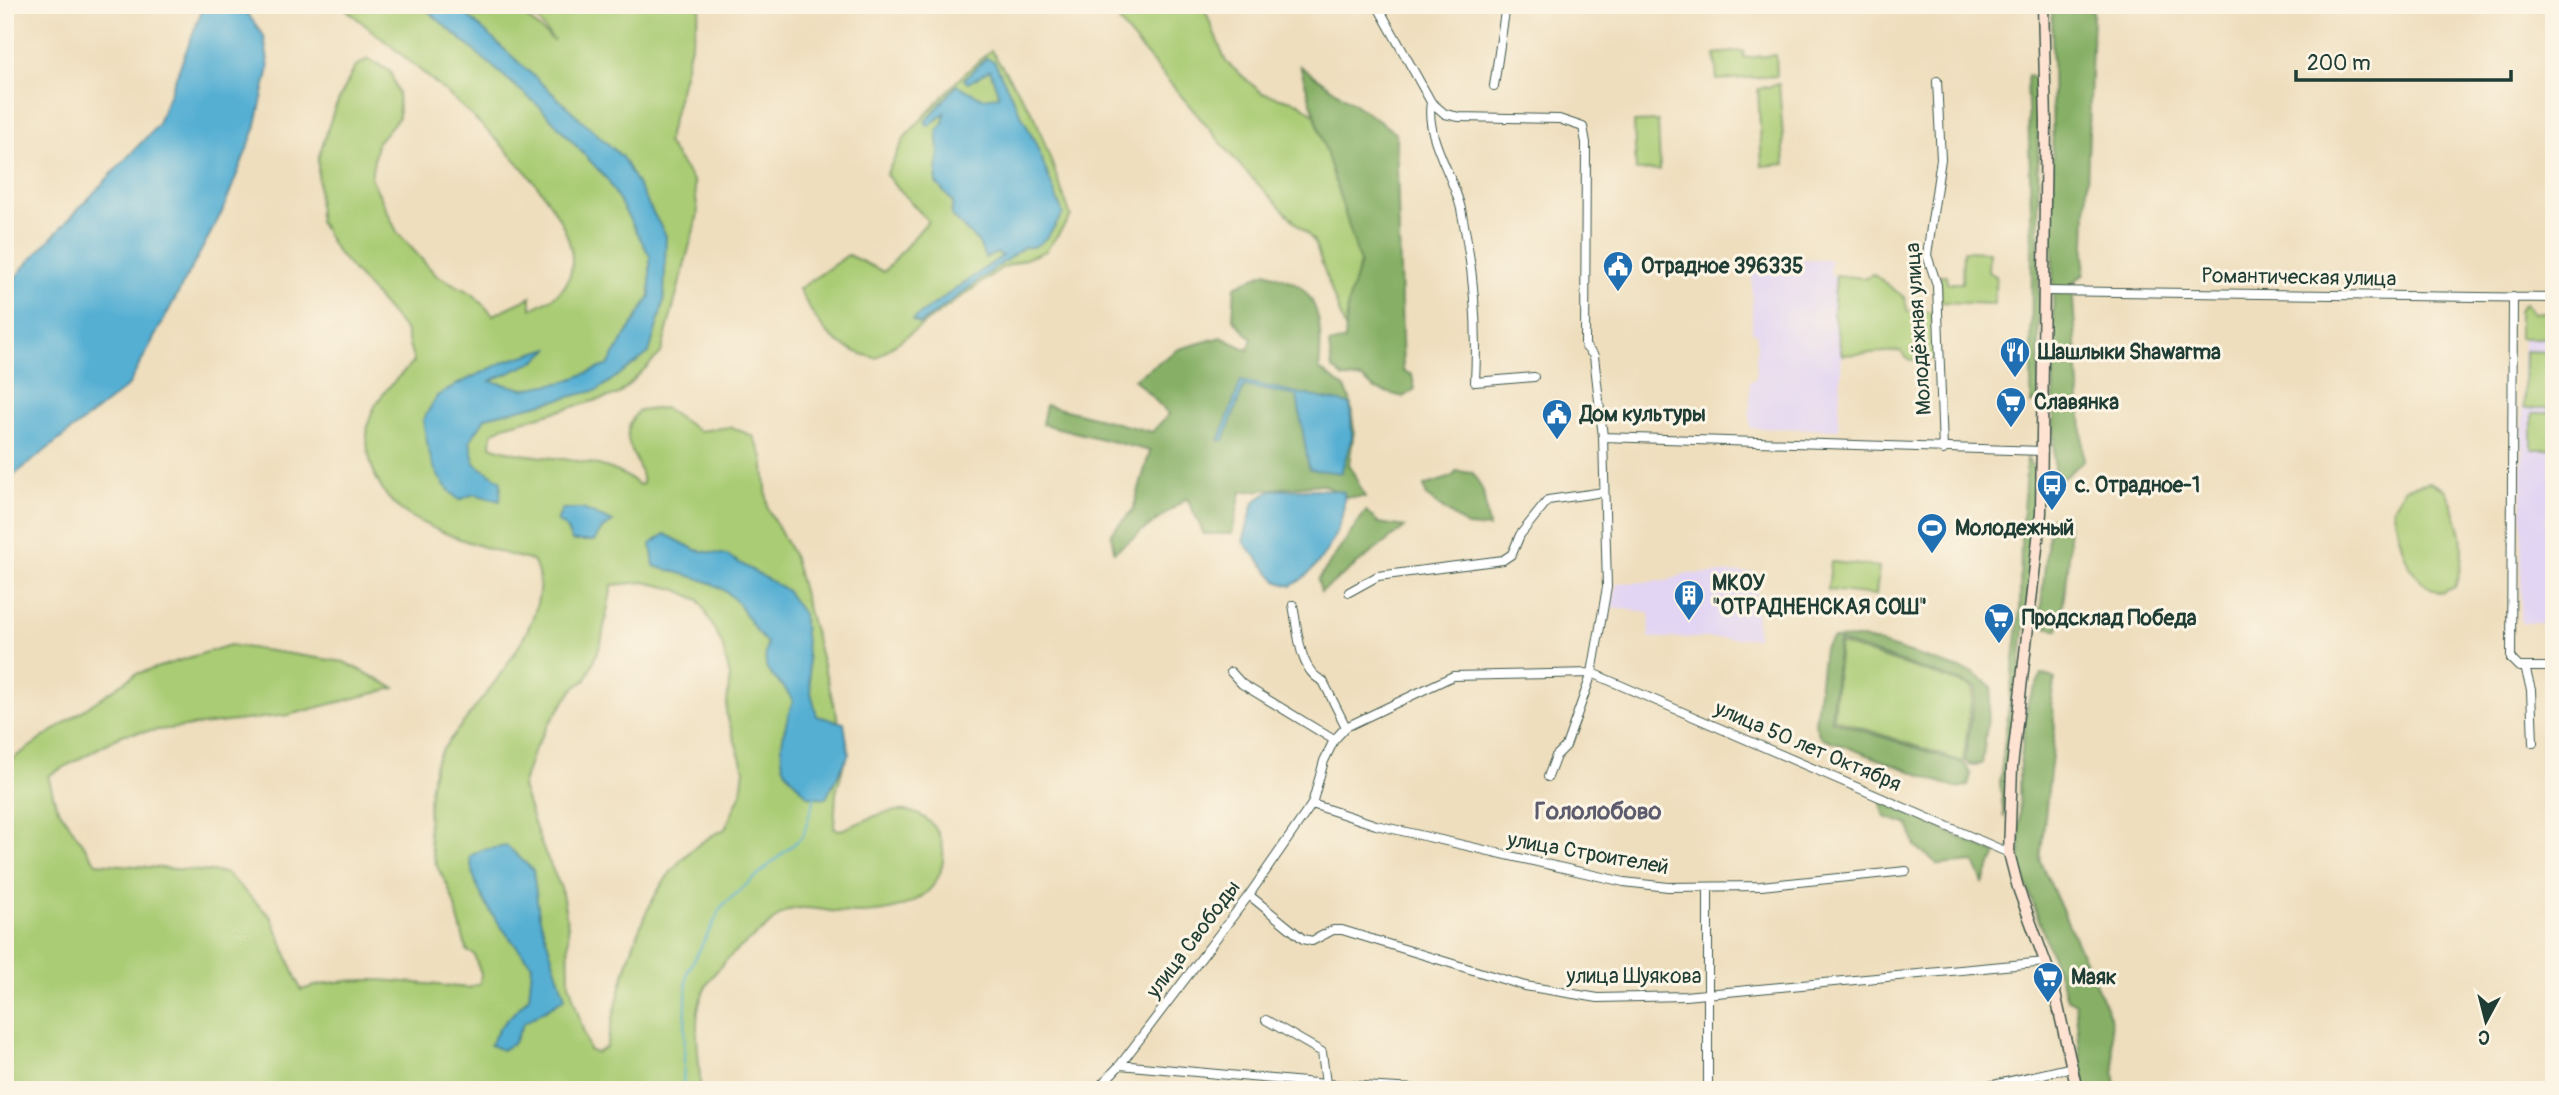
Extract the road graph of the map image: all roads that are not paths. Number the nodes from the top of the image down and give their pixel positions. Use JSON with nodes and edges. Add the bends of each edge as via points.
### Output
{"nodes":[{"id":1,"x":1377,"y":5,"type":"edge"},
{"id":2,"x":1506,"y":5,"type":"edge"},
{"id":3,"x":2043,"y":5,"type":"edge"},
{"id":4,"x":1937,"y":81,"type":"dead end"},
{"id":5,"x":1494,"y":86,"type":"dead end"},
{"id":6,"x":1431,"y":102,"type":"junction"},
{"id":7,"x":2045,"y":291,"type":"junction"},
{"id":8,"x":2513,"y":297,"type":"junction"},
{"id":9,"x":2554,"y":298,"type":"edge"},
{"id":10,"x":1534,"y":377,"type":"dead end"},
{"id":11,"x":1603,"y":438,"type":"junction"},
{"id":12,"x":1943,"y":450,"type":"junction"},
{"id":13,"x":2043,"y":451,"type":"junction"},
{"id":14,"x":1604,"y":492,"type":"junction"},
{"id":15,"x":1349,"y":592,"type":"dead end"},
{"id":16,"x":1293,"y":605,"type":"dead end"},
{"id":17,"x":2525,"y":667,"type":"junction"},
{"id":18,"x":2554,"y":667,"type":"edge"},
{"id":19,"x":1231,"y":672,"type":"dead end"},
{"id":20,"x":1591,"y":673,"type":"junction"},
{"id":21,"x":1346,"y":727,"type":"junction"},
{"id":22,"x":1335,"y":740,"type":"junction"},
{"id":23,"x":2533,"y":743,"type":"dead end"},
{"id":24,"x":1548,"y":777,"type":"dead end"},
{"id":25,"x":1312,"y":804,"type":"junction"},
{"id":26,"x":2010,"y":853,"type":"junction"},
{"id":27,"x":1906,"y":871,"type":"dead end"},
{"id":28,"x":1708,"y":887,"type":"junction"},
{"id":29,"x":1249,"y":895,"type":"junction"},
{"id":30,"x":2046,"y":962,"type":"junction"},
{"id":31,"x":1708,"y":994,"type":"junction"},
{"id":32,"x":1266,"y":1020,"type":"dead end"},
{"id":33,"x":1120,"y":1065,"type":"junction"},
{"id":34,"x":2073,"y":1067,"type":"junction"},
{"id":35,"x":1326,"y":1084,"type":"junction"},
{"id":36,"x":1096,"y":1090,"type":"edge"},
{"id":37,"x":1434,"y":1090,"type":"edge"},
{"id":38,"x":1708,"y":1090,"type":"edge"},
{"id":39,"x":1971,"y":1090,"type":"edge"},
{"id":40,"x":2077,"y":1090,"type":"edge"}],
"edges":[{"from":1,"to":6,"type":"street"},
{"from":2,"to":5,"type":"street"},
{"from":3,"to":7,"type":"street"},
{"from":4,"to":12,"type":"street","name":"Молодёжная улица","via":[[1941,159],[1927,255],[1937,285]]},
{"from":6,"to":10,"type":"street","via":[[1428,121],[1461,208],[1469,257],[1475,382]]},
{"from":6,"to":11,"type":"street","via":[[1445,114],[1459,117],[1559,119],[1583,127],[1585,346],[1594,356]]},
{"from":7,"to":8,"type":"street","name":"Романтическая улица"},
{"from":7,"to":13,"type":"street"},
{"from":8,"to":9,"type":"street","name":"Романтическая улица"},
{"from":8,"to":17,"type":"street","via":[[2511,659]]},
{"from":11,"to":12,"type":"street"},
{"from":11,"to":14,"type":"street"},
{"from":12,"to":13,"type":"street"},
{"from":13,"to":26,"type":"street","via":[[2041,513],[2012,767]]},
{"from":14,"to":15,"type":"street","via":[[1548,500],[1520,535],[1512,554],[1503,560],[1378,576]]},
{"from":14,"to":20,"type":"street","via":[[1607,587]]},
{"from":16,"to":21,"type":"street","via":[[1306,665],[1313,677],[1322,681]]},
{"from":17,"to":18,"type":"street"},
{"from":17,"to":23,"type":"street","via":[[2531,690]]},
{"from":19,"to":22,"type":"street","via":[[1242,684]]},
{"from":20,"to":21,"type":"street","name":"улица 50 лет Октября","via":[[1453,676]]},
{"from":20,"to":24,"type":"street","via":[[1566,746],[1556,756]]},
{"from":20,"to":26,"type":"street","name":"улица 50 лет Октября"},
{"from":21,"to":22,"type":"street","name":"улица 50 лет Октября"},
{"from":22,"to":25,"type":"street","name":"улица 50 лет Октября"},
{"from":25,"to":28,"type":"street","name":"улица Строителей","via":[[1376,825],[1611,879]]},
{"from":25,"to":29,"type":"street","name":"улица Свободы"},
{"from":26,"to":30,"type":"street"},
{"from":27,"to":28,"type":"street","name":"улица Строителей"},
{"from":28,"to":31,"type":"street"},
{"from":29,"to":31,"type":"street","name":"улица Шуякова","via":[[1303,939],[1312,941],[1342,930],[1576,997]]},
{"from":29,"to":33,"type":"street","name":"улица Свободы"},
{"from":30,"to":31,"type":"street","name":"улица Шуякова"},
{"from":30,"to":34,"type":"street"},
{"from":31,"to":38,"type":"street"},
{"from":32,"to":35,"type":"street","via":[[1322,1052]]},
{"from":33,"to":35,"type":"street"},
{"from":33,"to":36,"type":"street","name":"улица Свободы"},
{"from":34,"to":39,"type":"street"},
{"from":34,"to":40,"type":"street"},
{"from":35,"to":37,"type":"street"}]}
